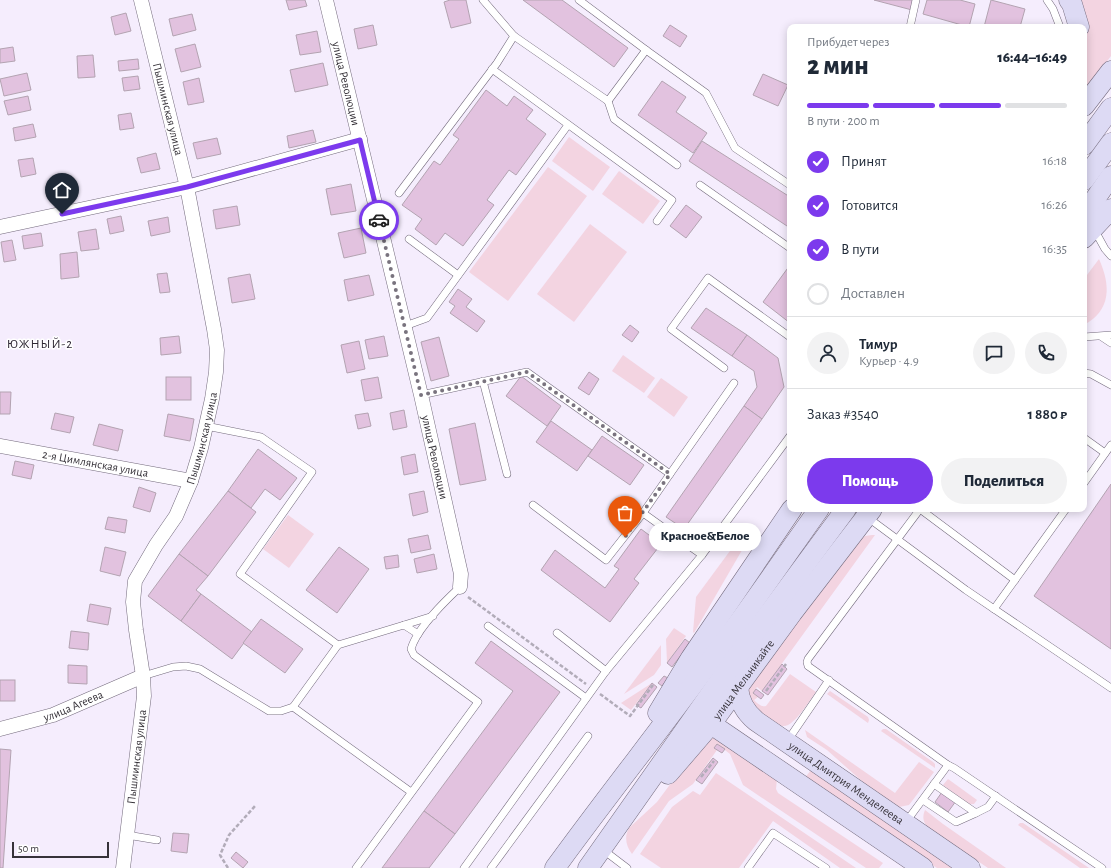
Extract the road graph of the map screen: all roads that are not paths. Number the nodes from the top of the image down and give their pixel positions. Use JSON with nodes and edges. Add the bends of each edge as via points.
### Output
{"nodes":[{"id":1,"x":141,"y":0,"type":"edge"},
{"id":2,"x":326,"y":0,"type":"edge"},
{"id":3,"x":483,"y":0,"type":"edge"},
{"id":4,"x":579,"y":0,"type":"edge"},
{"id":5,"x":916,"y":0,"type":"edge"},
{"id":6,"x":1047,"y":0,"type":"edge"},
{"id":7,"x":1070,"y":0,"type":"edge"},
{"id":8,"x":911,"y":24,"type":"edge"},
{"id":9,"x":1059,"y":24,"type":"edge"},
{"id":10,"x":1078,"y":24,"type":"edge"},
{"id":11,"x":514,"y":36,"type":"junction"},
{"id":12,"x":646,"y":50,"type":"junction"},
{"id":13,"x":492,"y":69,"type":"junction"},
{"id":14,"x":1111,"y":71,"type":"edge"},
{"id":15,"x":608,"y":101,"type":"junction"},
{"id":16,"x":1087,"y":102,"type":"edge"},
{"id":17,"x":1111,"y":108,"type":"edge"},
{"id":18,"x":568,"y":125,"type":"junction"},
{"id":19,"x":360,"y":140,"type":"junction"},
{"id":20,"x":1087,"y":141,"type":"edge"},
{"id":21,"x":1111,"y":143,"type":"edge"},
{"id":22,"x":677,"y":165,"type":"dead end"},
{"id":23,"x":1087,"y":176,"type":"edge"},
{"id":24,"x":1111,"y":176,"type":"edge"},
{"id":25,"x":787,"y":183,"type":"edge"},
{"id":26,"x":700,"y":185,"type":"dead end"},
{"id":27,"x":187,"y":187,"type":"junction"},
{"id":28,"x":400,"y":193,"type":"dead end"},
{"id":29,"x":1111,"y":208,"type":"edge"},
{"id":30,"x":657,"y":220,"type":"dead end"},
{"id":31,"x":0,"y":227,"type":"edge"},
{"id":32,"x":1087,"y":227,"type":"edge"},
{"id":33,"x":410,"y":239,"type":"dead end"},
{"id":34,"x":787,"y":246,"type":"edge"},
{"id":35,"x":1111,"y":256,"type":"edge"},
{"id":36,"x":458,"y":275,"type":"junction"},
{"id":37,"x":405,"y":326,"type":"junction"},
{"id":38,"x":787,"y":335,"type":"edge"},
{"id":39,"x":1111,"y":335,"type":"edge"},
{"id":40,"x":1087,"y":337,"type":"edge"},
{"id":41,"x":1102,"y":337,"type":"junction"},
{"id":42,"x":1111,"y":342,"type":"edge"},
{"id":43,"x":724,"y":368,"type":"dead end"},
{"id":44,"x":1087,"y":374,"type":"edge"},
{"id":45,"x":483,"y":381,"type":"junction"},
{"id":46,"x":734,"y":383,"type":"dead end"},
{"id":47,"x":1111,"y":385,"type":"edge"},
{"id":48,"x":421,"y":395,"type":"junction"},
{"id":49,"x":206,"y":426,"type":"junction"},
{"id":50,"x":787,"y":440,"type":"edge"},
{"id":51,"x":1087,"y":440,"type":"edge"},
{"id":52,"x":1111,"y":445,"type":"edge"},
{"id":53,"x":0,"y":446,"type":"edge"},
{"id":54,"x":1105,"y":453,"type":"junction"},
{"id":55,"x":507,"y":474,"type":"dead end"},
{"id":56,"x":670,"y":474,"type":"junction"},
{"id":57,"x":1087,"y":479,"type":"edge"},
{"id":58,"x":191,"y":481,"type":"junction"},
{"id":59,"x":533,"y":505,"type":"dead end"},
{"id":60,"x":790,"y":512,"type":"edge"},
{"id":61,"x":817,"y":512,"type":"edge"},
{"id":62,"x":844,"y":512,"type":"edge"},
{"id":63,"x":918,"y":512,"type":"edge"},
{"id":64,"x":924,"y":512,"type":"edge"},
{"id":65,"x":1064,"y":512,"type":"edge"},
{"id":66,"x":643,"y":513,"type":"junction"},
{"id":67,"x":869,"y":513,"type":"edge"},
{"id":68,"x":897,"y":539,"type":"junction"},
{"id":69,"x":702,"y":556,"type":"junction"},
{"id":70,"x":1015,"y":580,"type":"junction"},
{"id":71,"x":460,"y":588,"type":"joint"},
{"id":72,"x":994,"y":609,"type":"junction"},
{"id":73,"x":433,"y":616,"type":"junction"},
{"id":74,"x":404,"y":625,"type":"junction"},
{"id":75,"x":488,"y":626,"type":"dead end"},
{"id":76,"x":557,"y":633,"type":"dead end"},
{"id":77,"x":418,"y":634,"type":"junction"},
{"id":78,"x":338,"y":645,"type":"junction"},
{"id":79,"x":606,"y":671,"type":"junction"},
{"id":80,"x":143,"y":676,"type":"junction"},
{"id":81,"x":829,"y":680,"type":"junction"},
{"id":82,"x":738,"y":687,"type":"junction"},
{"id":83,"x":1111,"y":688,"type":"edge"},
{"id":84,"x":586,"y":698,"type":"junction"},
{"id":85,"x":294,"y":707,"type":"junction"},
{"id":86,"x":711,"y":724,"type":"junction"},
{"id":87,"x":0,"y":729,"type":"edge"},
{"id":88,"x":588,"y":736,"type":"dead end"},
{"id":89,"x":786,"y":742,"type":"junction"},
{"id":90,"x":948,"y":765,"type":"junction"},
{"id":91,"x":934,"y":784,"type":"junction"},
{"id":92,"x":411,"y":792,"type":"junction"},
{"id":93,"x":610,"y":794,"type":"junction"},
{"id":94,"x":996,"y":796,"type":"junction"},
{"id":95,"x":923,"y":800,"type":"junction"},
{"id":96,"x":976,"y":813,"type":"junction"},
{"id":97,"x":905,"y":824,"type":"junction"},
{"id":98,"x":127,"y":835,"type":"junction"},
{"id":99,"x":157,"y":840,"type":"dead end"},
{"id":100,"x":604,"y":846,"type":"junction"},
{"id":101,"x":123,"y":868,"type":"edge"},
{"id":102,"x":356,"y":868,"type":"edge"},
{"id":103,"x":464,"y":868,"type":"edge"},
{"id":104,"x":491,"y":868,"type":"edge"},
{"id":105,"x":555,"y":868,"type":"edge"},
{"id":106,"x":588,"y":868,"type":"edge"},
{"id":107,"x":628,"y":868,"type":"edge"},
{"id":108,"x":748,"y":868,"type":"edge"},
{"id":109,"x":826,"y":868,"type":"edge"},
{"id":110,"x":923,"y":868,"type":"edge"},
{"id":111,"x":970,"y":868,"type":"edge"},
{"id":112,"x":1102,"y":868,"type":"edge"}],
"edges":[{"from":1,"to":27,"type":"street","name":"Пышминская улица"},
{"from":2,"to":19,"type":"street","name":"улица Революции"},
{"from":3,"to":11,"type":"lane"},
{"from":4,"to":12,"type":"lane"},
{"from":5,"to":8,"type":"lane"},
{"from":6,"to":9,"type":"lane"},
{"from":7,"to":10,"type":"main road"},
{"from":11,"to":13,"type":"lane"},
{"from":11,"to":15,"type":"lane"},
{"from":12,"to":15,"type":"lane"},
{"from":12,"to":25,"type":"lane","via":[[706,93],[735,148]]},
{"from":13,"to":18,"type":"lane"},
{"from":13,"to":28,"type":"lane"},
{"from":14,"to":16,"type":"main road"},
{"from":15,"to":22,"type":"lane","via":[[614,119]]},
{"from":17,"to":20,"type":"main road"},
{"from":18,"to":30,"type":"lane","via":[[672,200]]},
{"from":18,"to":36,"type":"lane"},
{"from":19,"to":27,"type":"street"},
{"from":19,"to":37,"type":"street","name":"улица Революции"},
{"from":21,"to":23,"type":"main road"},
{"from":24,"to":32,"type":"main road"},
{"from":26,"to":34,"type":"lane"},
{"from":27,"to":31,"type":"street"},
{"from":27,"to":49,"type":"street","name":"Пышминская улица","via":[[217,350],[216,372]]},
{"from":29,"to":32,"type":"main road"},
{"from":32,"to":35,"type":"lane"},
{"from":33,"to":36,"type":"lane"},
{"from":36,"to":37,"type":"lane","via":[[427,318]]},
{"from":37,"to":48,"type":"street","name":"улица Революции"},
{"from":38,"to":43,"type":"lane","via":[[708,278],[671,329]]},
{"from":39,"to":41,"type":"lane"},
{"from":40,"to":41,"type":"lane"},
{"from":41,"to":42,"type":"lane"},
{"from":44,"to":47,"type":"lane"},
{"from":45,"to":48,"type":"lane"},
{"from":45,"to":55,"type":"lane"},
{"from":45,"to":56,"type":"lane","via":[[527,372]]},
{"from":46,"to":56,"type":"lane"},
{"from":48,"to":71,"type":"street","name":"улица Революции","via":[[461,574]]},
{"from":49,"to":58,"type":"street","name":"Пышминская улица"},
{"from":49,"to":78,"type":"lane","via":[[262,437],[312,472],[240,574]]},
{"from":50,"to":69,"type":"lane"},
{"from":51,"to":54,"type":"lane"},
{"from":52,"to":54,"type":"lane"},
{"from":53,"to":58,"type":"street","name":"2-я Цимлянская улица"},
{"from":54,"to":57,"type":"lane"},
{"from":56,"to":66,"type":"lane"},
{"from":58,"to":80,"type":"street","name":"Пышминская улица","via":[[176,516],[135,581],[133,602]]},
{"from":59,"to":66,"type":"lane","via":[[606,560]]},
{"from":60,"to":93,"type":"main road","via":[[691,658]]},
{"from":61,"to":93,"type":"main road","via":[[718,651]]},
{"from":62,"to":100,"type":"main road","name":"улица Мельникайте","via":[[733,662]]},
{"from":63,"to":68,"type":"lane"},
{"from":64,"to":70,"type":"lane"},
{"from":65,"to":70,"type":"lane"},
{"from":66,"to":69,"type":"lane"},
{"from":67,"to":68,"type":"lane"},
{"from":67,"to":82,"type":"main road","name":"улица Мельникайте"},
{"from":68,"to":72,"type":"lane"},
{"from":68,"to":81,"type":"lane","via":[[808,659],[808,666]]},
{"from":69,"to":79,"type":"lane"},
{"from":70,"to":72,"type":"lane"},
{"from":71,"to":73,"type":"lane"},
{"from":72,"to":83,"type":"lane"},
{"from":73,"to":74,"type":"lane"},
{"from":73,"to":77,"type":"lane"},
{"from":74,"to":77,"type":"lane"},
{"from":74,"to":78,"type":"lane"},
{"from":75,"to":84,"type":"lane"},
{"from":76,"to":79,"type":"lane"},
{"from":77,"to":92,"type":"lane","via":[[411,649],[414,655],[478,702]]},
{"from":78,"to":85,"type":"lane"},
{"from":79,"to":84,"type":"lane"},
{"from":80,"to":85,"type":"lane","via":[[186,666],[200,669],[269,711]]},
{"from":80,"to":87,"type":"street","name":"улица Агеева","via":[[53,715]]},
{"from":80,"to":98,"type":"street","name":"Пышминская улица","via":[[144,696]]},
{"from":81,"to":89,"type":"lane"},
{"from":81,"to":90,"type":"lane"},
{"from":82,"to":86,"type":"main road","name":"улица Мельникайте"},
{"from":82,"to":89,"type":"main road","name":"улица Дмитрия Менделеева","via":[[740,700],[749,715]]},
{"from":84,"to":103,"type":"lane"},
{"from":85,"to":92,"type":"lane"},
{"from":86,"to":100,"type":"main road","name":"улица Мельникайте"},
{"from":86,"to":110,"type":"main road"},
{"from":88,"to":104,"type":"lane"},
{"from":89,"to":97,"type":"main road","name":"улица Дмитрия Менделеева"},
{"from":90,"to":91,"type":"lane"},
{"from":90,"to":94,"type":"lane"},
{"from":91,"to":95,"type":"lane"},
{"from":91,"to":96,"type":"lane"},
{"from":92,"to":102,"type":"lane"},
{"from":93,"to":105,"type":"main road"},
{"from":94,"to":96,"type":"lane","via":[[988,807]]},
{"from":94,"to":112,"type":"lane"},
{"from":95,"to":96,"type":"lane","via":[[956,822]]},
{"from":95,"to":97,"type":"lane"},
{"from":97,"to":111,"type":"main road","name":"улица Дмитрия Менделеева"},
{"from":98,"to":99,"type":"lane"},
{"from":98,"to":101,"type":"street","name":"Пышминская улица"},
{"from":100,"to":106,"type":"main road","name":"улица Мельникайте"},
{"from":100,"to":107,"type":"lane"},
{"from":108,"to":109,"type":"lane","via":[[773,833]]}]}
